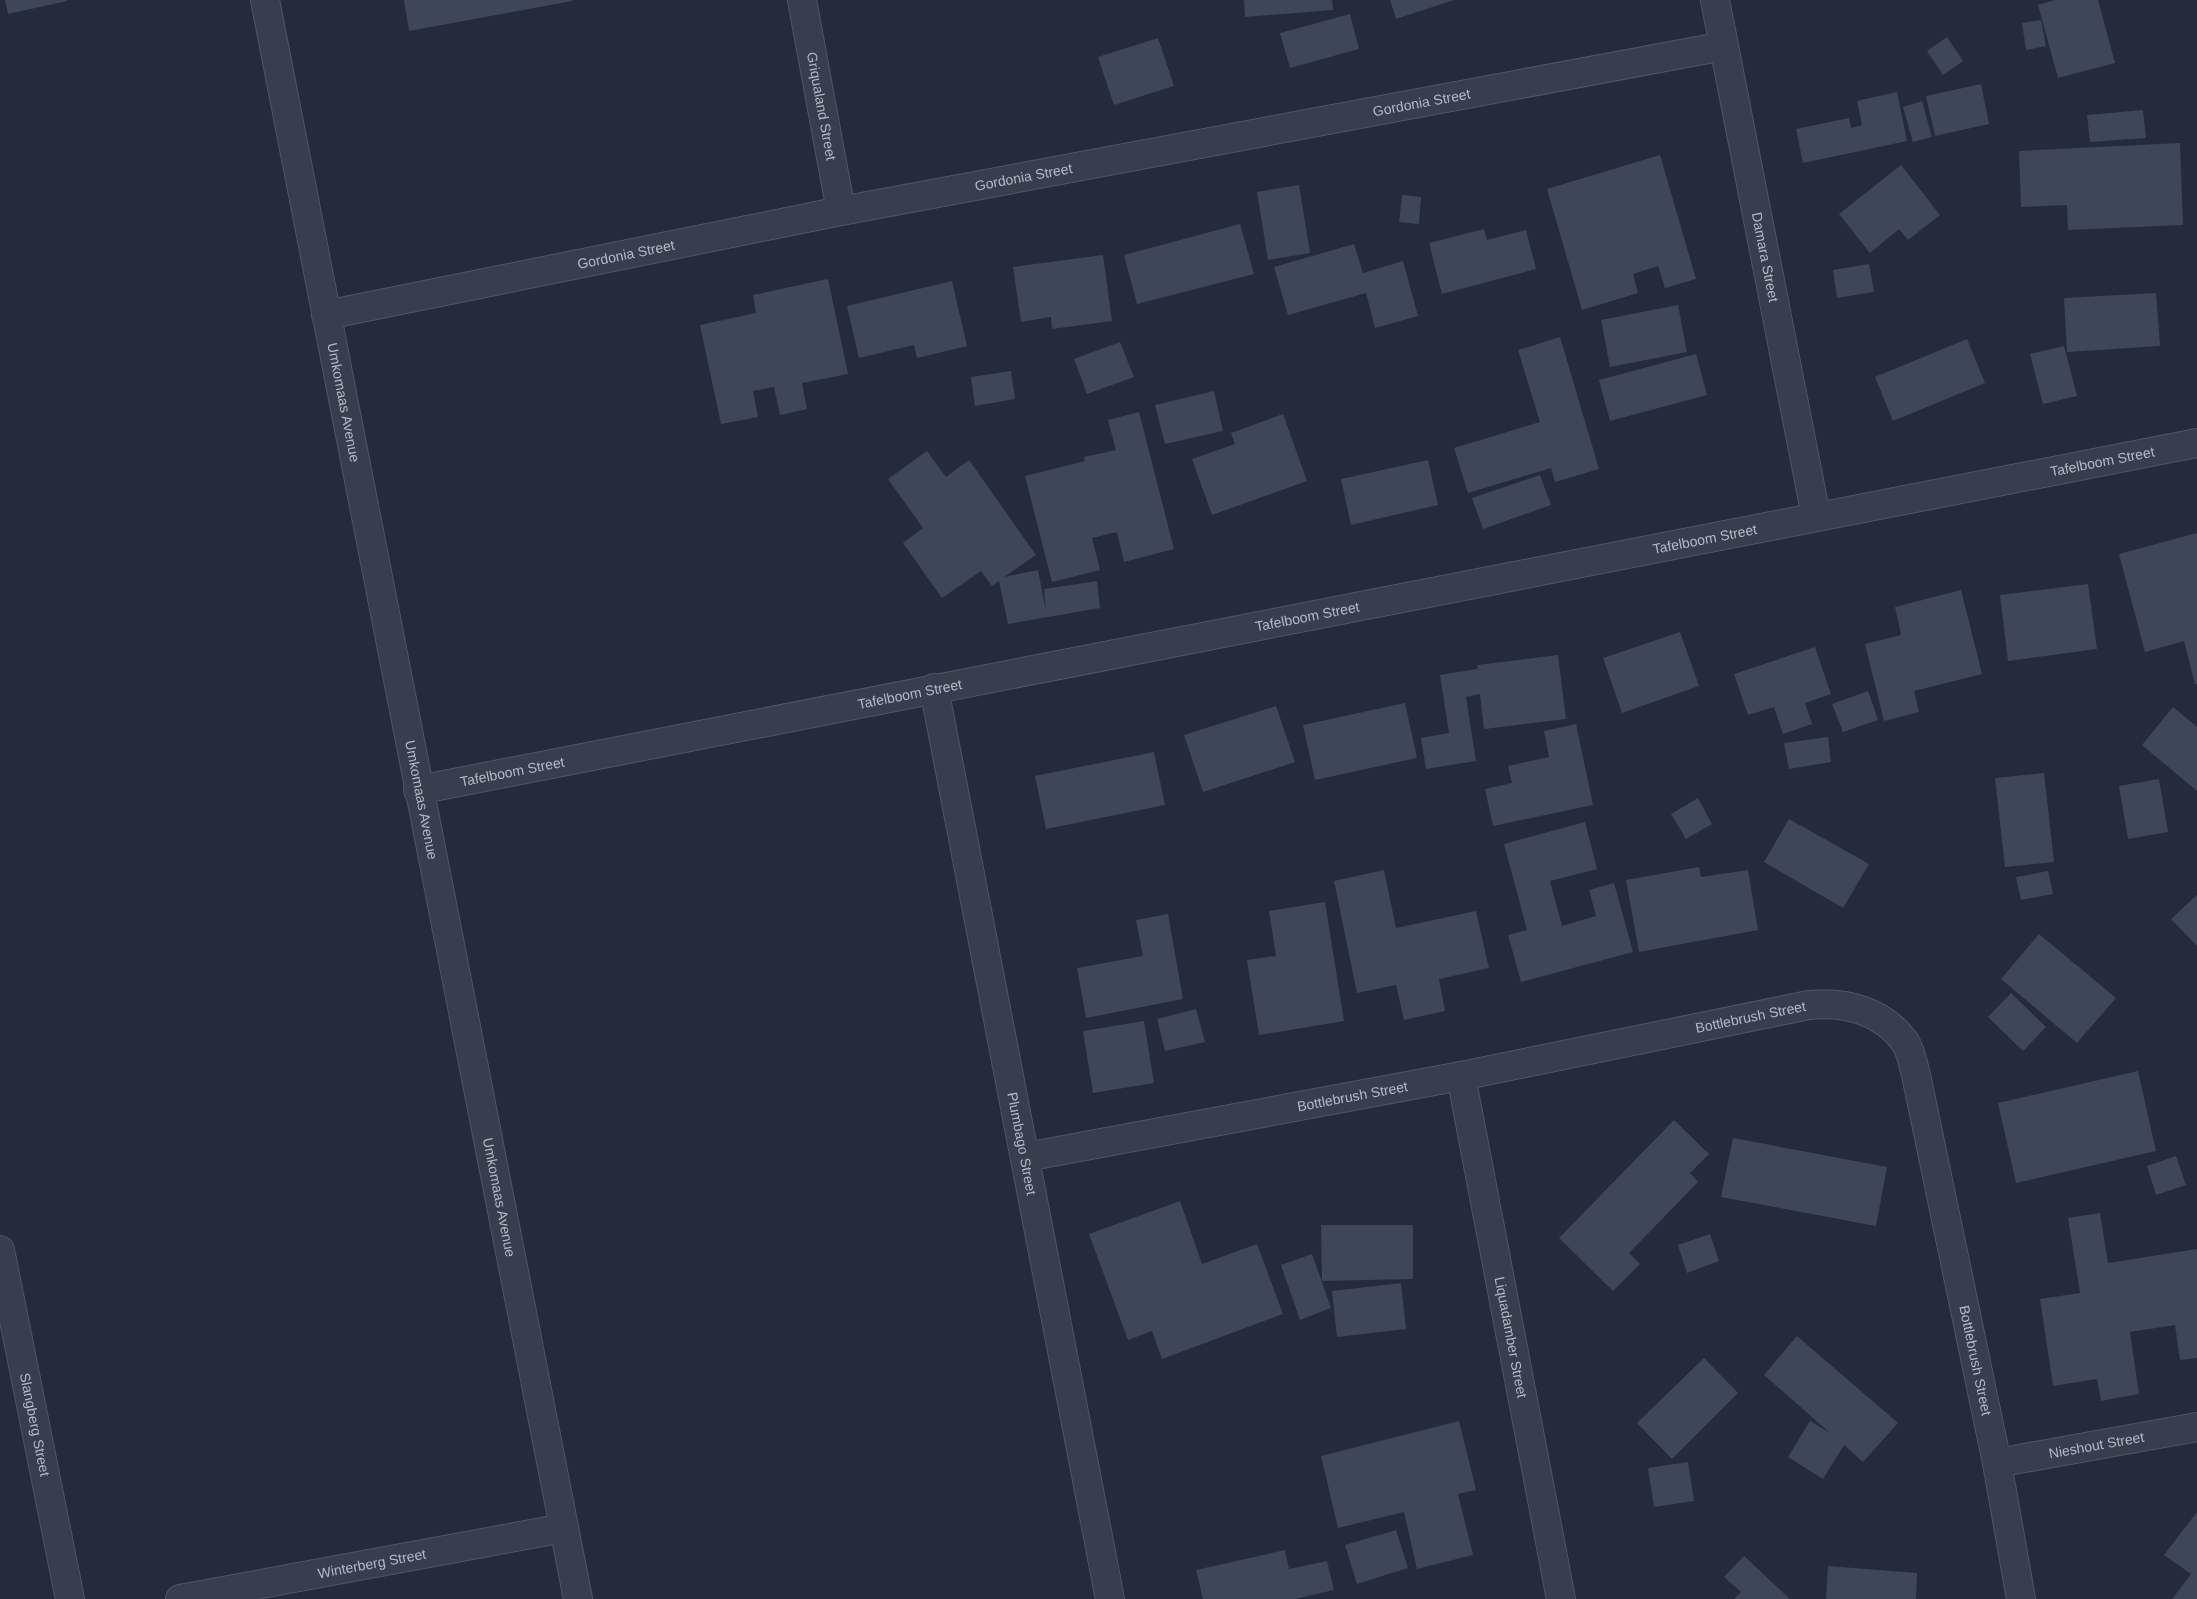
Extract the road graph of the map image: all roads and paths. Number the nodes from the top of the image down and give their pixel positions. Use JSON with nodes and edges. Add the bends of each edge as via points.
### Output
{"nodes":[{"id":1,"x":265,"y":0,"type":"edge"},
{"id":2,"x":802,"y":0,"type":"edge"},
{"id":3,"x":1715,"y":0,"type":"edge"},
{"id":4,"x":1724,"y":46,"type":"junction"},
{"id":5,"x":840,"y":210,"type":"junction"},
{"id":6,"x":326,"y":315,"type":"junction"},
{"id":7,"x":2197,"y":443,"type":"edge"},
{"id":8,"x":1816,"y":516,"type":"junction"},
{"id":9,"x":934,"y":688,"type":"junction"},
{"id":10,"x":418,"y":790,"type":"junction"},
{"id":11,"x":1461,"y":1076,"type":"junction"},
{"id":12,"x":1026,"y":1157,"type":"junction"},
{"id":13,"x":0,"y":1250,"type":"edge"},
{"id":14,"x":2197,"y":1427,"type":"edge"},
{"id":15,"x":1997,"y":1463,"type":"junction"},
{"id":16,"x":564,"y":1528,"type":"junction"},
{"id":17,"x":70,"y":1599,"type":"edge"},
{"id":18,"x":180,"y":1599,"type":"edge"},
{"id":19,"x":578,"y":1599,"type":"edge"},
{"id":20,"x":1110,"y":1599,"type":"edge"},
{"id":21,"x":1561,"y":1599,"type":"edge"},
{"id":22,"x":2021,"y":1599,"type":"edge"}],
"edges":[{"from":1,"to":6,"type":"street","name":"Umkomaas Avenue"},
{"from":2,"to":5,"type":"street","name":"Griqualand Street"},
{"from":3,"to":4,"type":"street","name":"Damara Street"},
{"from":4,"to":5,"type":"street","name":"Gordonia Street"},
{"from":4,"to":8,"type":"street","name":"Damara Street"},
{"from":5,"to":6,"type":"street","name":"Gordonia Street"},
{"from":6,"to":10,"type":"street","name":"Umkomaas Avenue"},
{"from":7,"to":8,"type":"street","name":"Tafelboom Street"},
{"from":8,"to":9,"type":"street","name":"Tafelboom Street"},
{"from":9,"to":10,"type":"street","name":"Tafelboom Street"},
{"from":9,"to":12,"type":"street","name":"Plumbago Street"},
{"from":10,"to":16,"type":"street","name":"Umkomaas Avenue"},
{"from":11,"to":12,"type":"street","name":"Bottlebrush Street"},
{"from":11,"to":15,"type":"street","name":"Bottlebrush Street","via":[[1809,1005],[1849,1006],[1868,1012],[1890,1025],[1906,1044],[1916,1074]]},
{"from":11,"to":21,"type":"street","name":"Liquadamber Street"},
{"from":12,"to":20,"type":"street","name":"Plumbago Street"},
{"from":13,"to":17,"type":"street","name":"Slangberg Street"},
{"from":14,"to":15,"type":"street","name":"Nieshout Street"},
{"from":15,"to":22,"type":"street","name":"Bottlebrush Street"},
{"from":16,"to":18,"type":"street","name":"Winterberg Street"},
{"from":16,"to":19,"type":"street","name":"Umkomaas Avenue"}]}
